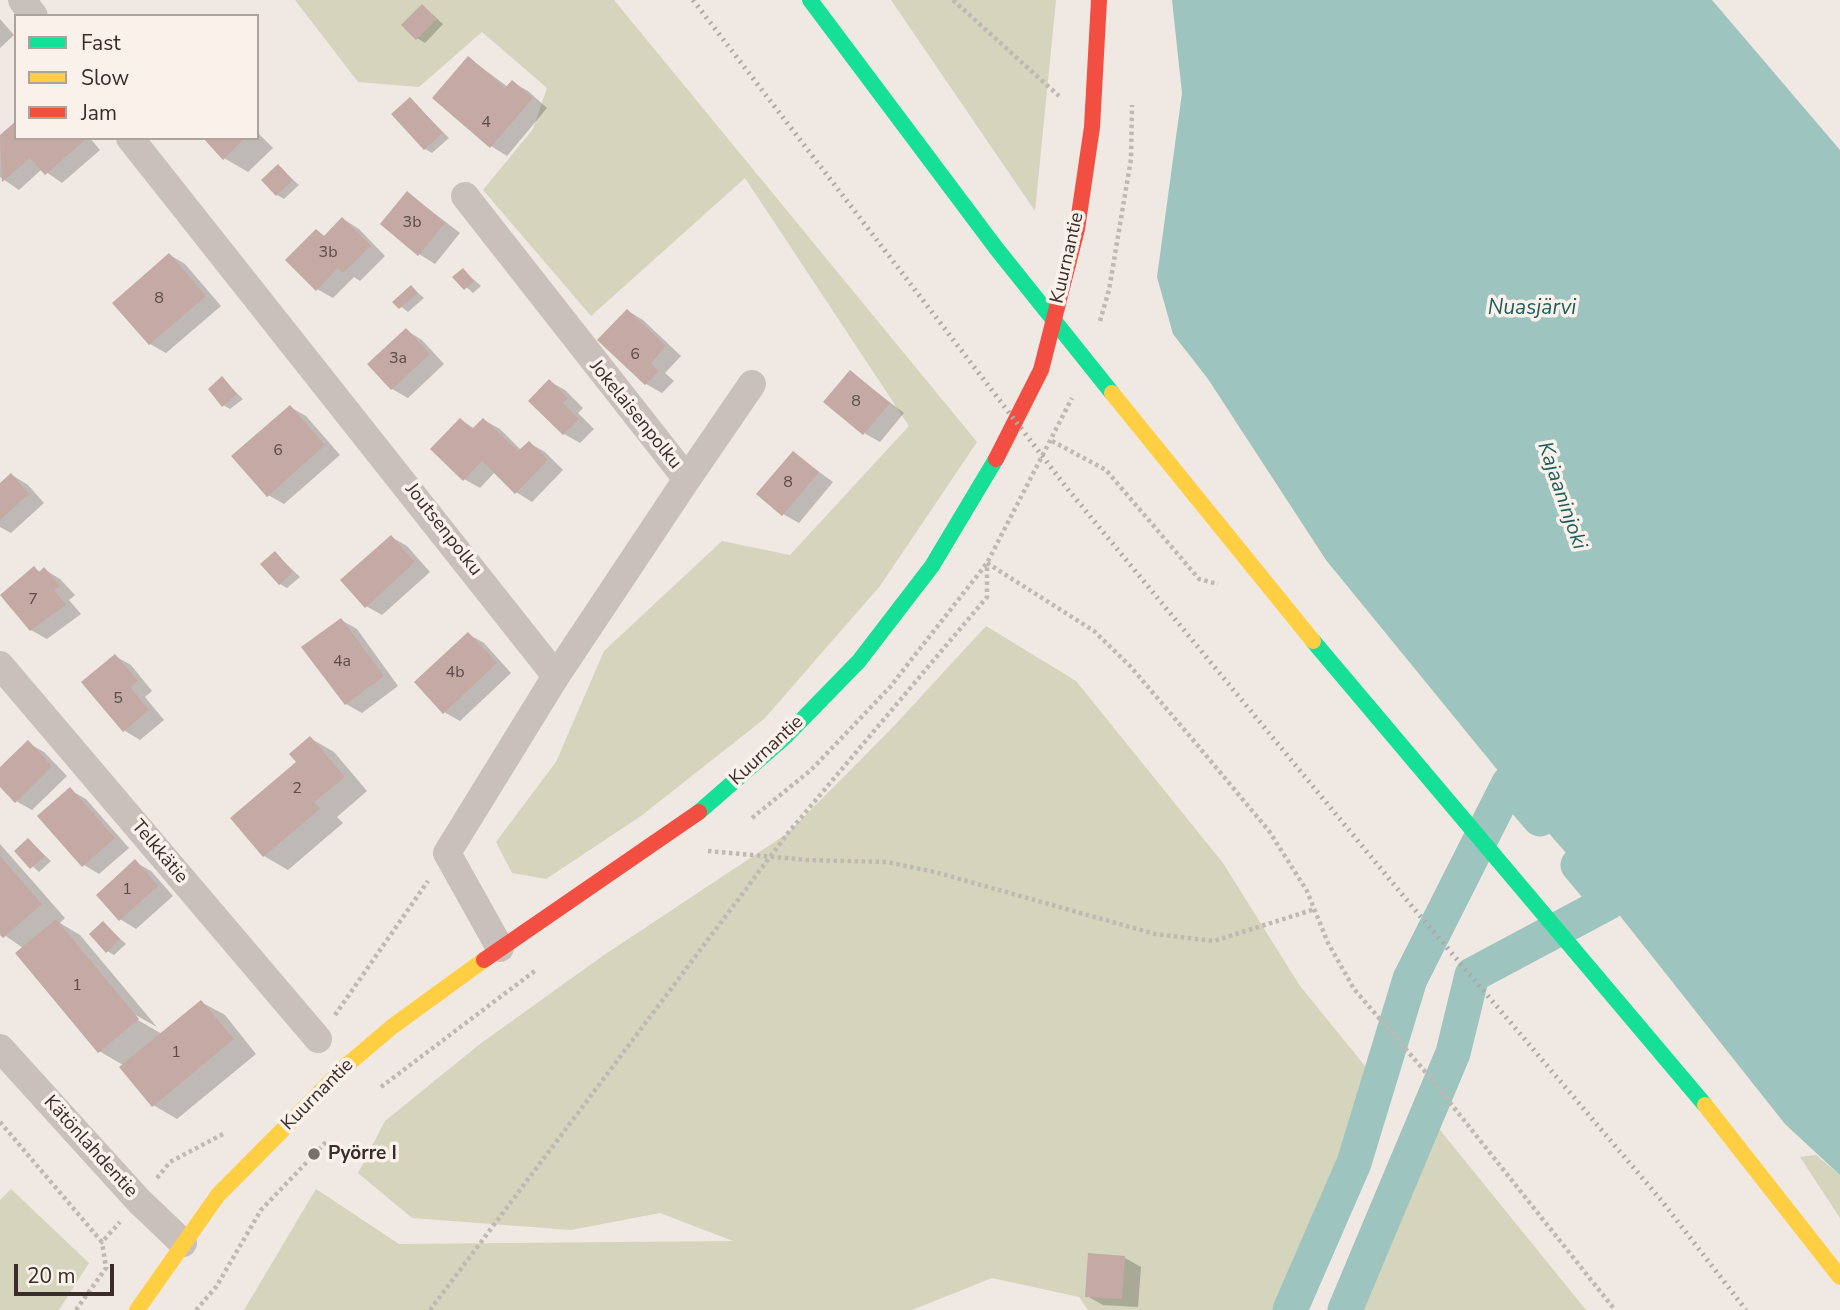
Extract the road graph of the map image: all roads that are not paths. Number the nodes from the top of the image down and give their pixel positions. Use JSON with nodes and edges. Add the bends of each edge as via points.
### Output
{"nodes":[{"id":1,"x":810,"y":0,"type":"edge"},
{"id":2,"x":1099,"y":0,"type":"edge"},
{"id":3,"x":132,"y":140,"type":"edge"},
{"id":4,"x":465,"y":196,"type":"dead end"},
{"id":5,"x":752,"y":384,"type":"dead end"},
{"id":6,"x":687,"y":479,"type":"junction"},
{"id":7,"x":556,"y":676,"type":"junction"},
{"id":8,"x":4,"y":677,"type":"edge"},
{"id":9,"x":500,"y":948,"type":"junction"},
{"id":10,"x":318,"y":1039,"type":"road end"},
{"id":11,"x":0,"y":1048,"type":"edge"},
{"id":12,"x":1809,"y":1236,"type":"junction"},
{"id":13,"x":183,"y":1243,"type":"junction"},
{"id":14,"x":1840,"y":1277,"type":"edge"},
{"id":15,"x":1840,"y":1290,"type":"edge"},
{"id":16,"x":137,"y":1310,"type":"edge"}],
"edges":[{"from":1,"to":12,"type":"main road","via":[[996,248],[1246,561],[1575,947]]},
{"from":2,"to":9,"type":"main road","name":"Kuurnantie","via":[[1093,127],[1077,229],[1041,370],[993,466],[932,566],[859,661],[785,737],[716,798]]},
{"from":3,"to":7,"type":"street","name":"Joutsenpolku"},
{"from":4,"to":6,"type":"street","name":"Jokelaisenpolku"},
{"from":5,"to":6,"type":"street"},
{"from":6,"to":7,"type":"street","name":"Jokelaisenpolku"},
{"from":7,"to":9,"type":"street","via":[[447,853]]},
{"from":8,"to":10,"type":"street","name":"Telkkätie"},
{"from":9,"to":13,"type":"main road","name":"Kuurnantie","via":[[346,1065],[218,1195]]},
{"from":11,"to":13,"type":"street","name":"Kätönlahdentie"},
{"from":12,"to":14,"type":"main road"},
{"from":12,"to":15,"type":"main road"},
{"from":13,"to":16,"type":"main road","name":"Kuurnantie"}]}
